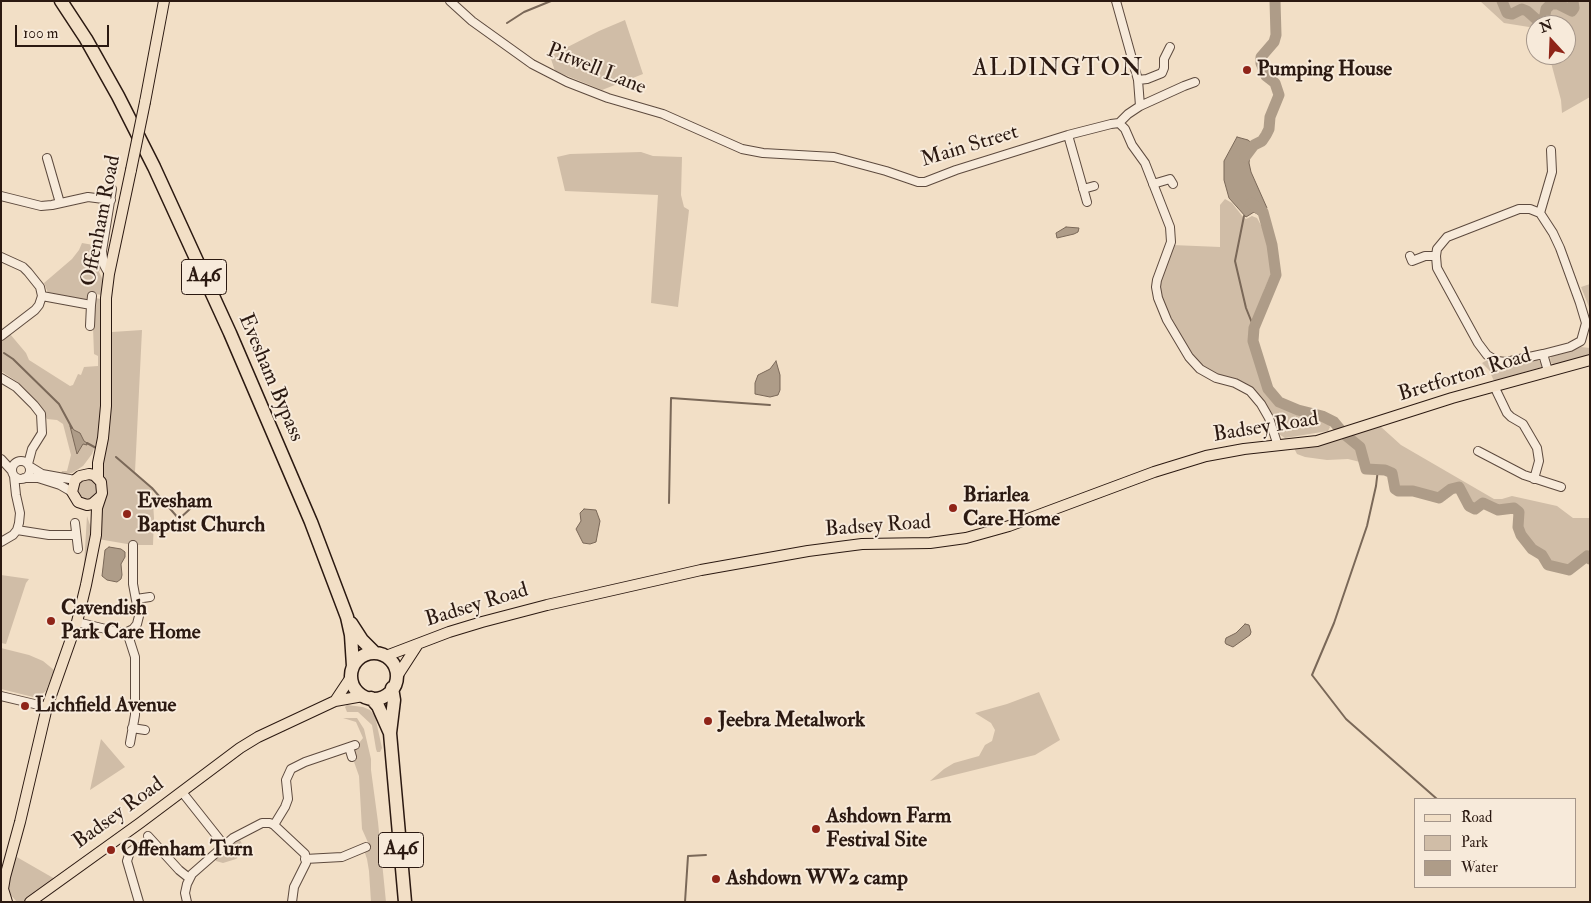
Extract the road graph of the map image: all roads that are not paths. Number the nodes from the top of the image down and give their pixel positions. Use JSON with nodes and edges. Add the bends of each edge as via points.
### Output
{"nodes":[{"id":1,"x":61,"y":1,"type":"edge"},
{"id":2,"x":164,"y":1,"type":"edge"},
{"id":3,"x":450,"y":1,"type":"edge"},
{"id":4,"x":1116,"y":1,"type":"edge"},
{"id":5,"x":1170,"y":47,"type":"dead end"},
{"id":6,"x":1138,"y":80,"type":"junction"},
{"id":7,"x":1195,"y":82,"type":"dead end"},
{"id":8,"x":1140,"y":106,"type":"junction"},
{"id":9,"x":1119,"y":123,"type":"junction"},
{"id":10,"x":1068,"y":135,"type":"junction"},
{"id":11,"x":714,"y":139,"type":"joint"},
{"id":12,"x":1551,"y":150,"type":"dead end"},
{"id":13,"x":47,"y":158,"type":"dead end"},
{"id":14,"x":1153,"y":184,"type":"junction"},
{"id":15,"x":1173,"y":184,"type":"dead end"},
{"id":16,"x":1094,"y":186,"type":"dead end"},
{"id":17,"x":112,"y":189,"type":"dead end"},
{"id":18,"x":1083,"y":189,"type":"junction"},
{"id":19,"x":1,"y":196,"type":"edge"},
{"id":20,"x":111,"y":200,"type":"junction"},
{"id":21,"x":60,"y":202,"type":"junction"},
{"id":22,"x":1087,"y":202,"type":"dead end"},
{"id":23,"x":1540,"y":213,"type":"junction"},
{"id":24,"x":1410,"y":256,"type":"dead end"},
{"id":25,"x":1436,"y":256,"type":"junction"},
{"id":26,"x":1,"y":257,"type":"edge"},
{"id":27,"x":109,"y":274,"type":"junction"},
{"id":28,"x":42,"y":296,"type":"junction"},
{"id":29,"x":92,"y":296,"type":"dead end"},
{"id":30,"x":91,"y":305,"type":"junction"},
{"id":31,"x":90,"y":326,"type":"dead end"},
{"id":32,"x":1,"y":336,"type":"edge"},
{"id":33,"x":1581,"y":341,"type":"junction"},
{"id":34,"x":1590,"y":341,"type":"edge"},
{"id":35,"x":1543,"y":354,"type":"junction"},
{"id":36,"x":1590,"y":360,"type":"edge"},
{"id":37,"x":1548,"y":371,"type":"junction"},
{"id":38,"x":1,"y":378,"type":"edge"},
{"id":39,"x":1494,"y":386,"type":"junction"},
{"id":40,"x":1336,"y":436,"type":"joint"},
{"id":41,"x":37,"y":441,"type":"junction"},
{"id":42,"x":1278,"y":446,"type":"junction"},
{"id":43,"x":101,"y":450,"type":"junction"},
{"id":44,"x":1478,"y":451,"type":"dead end"},
{"id":45,"x":1,"y":460,"type":"edge"},
{"id":46,"x":17,"y":462,"type":"junction"},
{"id":47,"x":29,"y":465,"type":"junction"},
{"id":48,"x":84,"y":474,"type":"junction"},
{"id":49,"x":18,"y":476,"type":"junction"},
{"id":50,"x":98,"y":478,"type":"junction"},
{"id":51,"x":1534,"y":479,"type":"junction"},
{"id":52,"x":75,"y":480,"type":"junction"},
{"id":53,"x":1561,"y":487,"type":"dead end"},
{"id":54,"x":72,"y":492,"type":"junction"},
{"id":55,"x":100,"y":497,"type":"junction"},
{"id":56,"x":82,"y":504,"type":"junction"},
{"id":57,"x":74,"y":523,"type":"dead end"},
{"id":58,"x":17,"y":530,"type":"junction"},
{"id":59,"x":76,"y":535,"type":"junction"},
{"id":60,"x":96,"y":535,"type":"junction"},
{"id":61,"x":1,"y":542,"type":"edge"},
{"id":62,"x":133,"y":545,"type":"dead end"},
{"id":63,"x":78,"y":549,"type":"dead end"},
{"id":64,"x":150,"y":597,"type":"dead end"},
{"id":65,"x":136,"y":599,"type":"junction"},
{"id":66,"x":347,"y":617,"type":"junction"},
{"id":67,"x":77,"y":622,"type":"junction"},
{"id":68,"x":127,"y":632,"type":"junction"},
{"id":69,"x":418,"y":644,"type":"junction"},
{"id":70,"x":380,"y":655,"type":"junction"},
{"id":71,"x":352,"y":671,"type":"junction"},
{"id":72,"x":394,"y":683,"type":"junction"},
{"id":73,"x":1,"y":696,"type":"edge"},
{"id":74,"x":367,"y":697,"type":"junction"},
{"id":75,"x":335,"y":701,"type":"junction"},
{"id":76,"x":47,"y":707,"type":"junction"},
{"id":77,"x":132,"y":728,"type":"junction"},
{"id":78,"x":145,"y":730,"type":"dead end"},
{"id":79,"x":390,"y":733,"type":"junction"},
{"id":80,"x":130,"y":742,"type":"dead end"},
{"id":81,"x":352,"y":757,"type":"dead end"},
{"id":82,"x":182,"y":792,"type":"junction"},
{"id":83,"x":274,"y":825,"type":"junction"},
{"id":84,"x":148,"y":836,"type":"dead end"},
{"id":85,"x":224,"y":845,"type":"junction"},
{"id":86,"x":136,"y":846,"type":"dead end"},
{"id":87,"x":366,"y":847,"type":"dead end"},
{"id":88,"x":305,"y":859,"type":"junction"},
{"id":89,"x":189,"y":878,"type":"junction"},
{"id":90,"x":138,"y":898,"type":"edge"},
{"id":91,"x":7,"y":902,"type":"edge"},
{"id":92,"x":30,"y":902,"type":"edge"},
{"id":93,"x":187,"y":902,"type":"edge"},
{"id":94,"x":292,"y":902,"type":"edge"},
{"id":95,"x":405,"y":902,"type":"edge"}],
"edges":[{"from":1,"to":66,"type":"highway","name":"Evesham Bypass","number":"A46","via":[[118,96],[154,167],[258,397]]},
{"from":2,"to":27,"type":"main road","name":"Offenham Road","bridge":true},
{"from":3,"to":11,"type":"street","name":"Pitwell Lane","via":[[532,64],[608,98],[663,114]]},
{"from":4,"to":6,"type":"street"},
{"from":5,"to":6,"type":"street","via":[[1162,73]]},
{"from":6,"to":8,"type":"street"},
{"from":7,"to":8,"type":"street"},
{"from":8,"to":9,"type":"street"},
{"from":9,"to":10,"type":"street","name":"Main Street"},
{"from":9,"to":14,"type":"street","via":[[1145,163]]},
{"from":10,"to":11,"type":"street","name":"Main Street","via":[[925,182],[834,157],[763,154]]},
{"from":10,"to":18,"type":"street"},
{"from":12,"to":23,"type":"street","via":[[1552,172]]},
{"from":13,"to":21,"type":"street"},
{"from":14,"to":15,"type":"street","via":[[1170,178]]},
{"from":14,"to":42,"type":"street","via":[[1171,234],[1156,287],[1167,320],[1200,370],[1250,391],[1261,404]]},
{"from":16,"to":18,"type":"street"},
{"from":17,"to":20,"type":"street"},
{"from":18,"to":22,"type":"street"},
{"from":19,"to":21,"type":"street","via":[[41,206]]},
{"from":20,"to":21,"type":"street","via":[[88,197]]},
{"from":20,"to":27,"type":"street","via":[[102,251]]},
{"from":23,"to":25,"type":"street","via":[[1519,209],[1447,237]]},
{"from":23,"to":33,"type":"street","via":[[1553,234],[1582,308],[1586,323]]},
{"from":24,"to":25,"type":"street","via":[[1412,261]]},
{"from":25,"to":35,"type":"street","via":[[1437,268],[1487,355],[1506,362]]},
{"from":26,"to":28,"type":"street","via":[[23,266],[39,284]]},
{"from":27,"to":43,"type":"main road","name":"Offenham Road","via":[[105,313],[106,414]]},
{"from":28,"to":30,"type":"street"},
{"from":28,"to":32,"type":"street","via":[[35,310]]},
{"from":29,"to":30,"type":"street"},
{"from":30,"to":31,"type":"street"},
{"from":33,"to":34,"type":"street"},
{"from":33,"to":35,"type":"street"},
{"from":35,"to":37,"type":"street"},
{"from":36,"to":37,"type":"main road","name":"Bretforton Road"},
{"from":37,"to":39,"type":"main road","name":"Bretforton Road"},
{"from":38,"to":41,"type":"street","via":[[16,387],[41,414],[42,427]]},
{"from":39,"to":40,"type":"main road","name":"Bretforton Road"},
{"from":39,"to":51,"type":"street","via":[[1507,413],[1523,424],[1537,448],[1539,461]]},
{"from":40,"to":42,"type":"main road","name":"Badsey Road"},
{"from":41,"to":46,"type":"street"},
{"from":41,"to":47,"type":"street"},
{"from":42,"to":69,"type":"main road","name":"Badsey Road","via":[[1206,456],[1009,526],[966,538],[862,544],[701,570],[529,610]]},
{"from":43,"to":48,"type":"main road","name":"Offenham Road"},
{"from":43,"to":50,"type":"main road","name":"Offenham Road"},
{"from":44,"to":51,"type":"street"},
{"from":45,"to":46,"type":"street"},
{"from":45,"to":49,"type":"street"},
{"from":46,"to":47,"type":"street","via":[[24,461]]},
{"from":46,"to":49,"type":"street","via":[[12,466]]},
{"from":47,"to":49,"type":"street","via":[[30,472]]},
{"from":47,"to":52,"type":"street","via":[[42,474]]},
{"from":48,"to":50,"type":"main road"},
{"from":48,"to":52,"type":"main road"},
{"from":49,"to":54,"type":"street","via":[[38,478]]},
{"from":49,"to":58,"type":"street","via":[[16,498],[20,513]]},
{"from":50,"to":55,"type":"main road","via":[[103,487]]},
{"from":51,"to":53,"type":"street"},
{"from":52,"to":54,"type":"main road"},
{"from":54,"to":56,"type":"main road"},
{"from":55,"to":56,"type":"main road","via":[[92,504]]},
{"from":55,"to":60,"type":"main road"},
{"from":56,"to":60,"type":"main road"},
{"from":57,"to":59,"type":"street"},
{"from":58,"to":59,"type":"street","via":[[49,536]]},
{"from":58,"to":61,"type":"street"},
{"from":59,"to":63,"type":"street"},
{"from":60,"to":67,"type":"main road"},
{"from":62,"to":65,"type":"street","via":[[132,577]]},
{"from":64,"to":65,"type":"street"},
{"from":65,"to":68,"type":"street","via":[[138,621]]},
{"from":66,"to":70,"type":"highway","name":"Evesham Bypass","number":"A46","via":[[362,640]]},
{"from":66,"to":71,"type":"highway","name":"Evesham Bypass","number":"A46"},
{"from":67,"to":68,"type":"street"},
{"from":67,"to":76,"type":"main road"},
{"from":68,"to":77,"type":"street","via":[[135,657]]},
{"from":69,"to":70,"type":"main road","name":"Badsey Road"},
{"from":69,"to":72,"type":"main road","name":"Badsey Road"},
{"from":70,"to":71,"type":"highway","via":[[362,656]]},
{"from":70,"to":72,"type":"highway","via":[[394,666]]},
{"from":71,"to":74,"type":"highway","via":[[353,685]]},
{"from":71,"to":75,"type":"main road"},
{"from":72,"to":74,"type":"highway","via":[[383,696]]},
{"from":72,"to":79,"type":"highway","number":"A46"},
{"from":73,"to":76,"type":"street"},
{"from":74,"to":75,"type":"main road","name":"Badsey Road"},
{"from":74,"to":79,"type":"highway","number":"A46","via":[[378,706]]},
{"from":75,"to":82,"type":"main road","name":"Badsey Road","via":[[258,737]]},
{"from":76,"to":91,"type":"main road","via":[[4,877]]},
{"from":77,"to":78,"type":"street"},
{"from":77,"to":80,"type":"street"},
{"from":79,"to":95,"type":"highway","number":"A46"},
{"from":81,"to":83,"type":"street","via":[[352,746],[291,769],[286,780],[288,799]]},
{"from":82,"to":85,"type":"street"},
{"from":82,"to":92,"type":"main road","name":"Badsey Road"},
{"from":83,"to":85,"type":"street","via":[[262,823]]},
{"from":83,"to":88,"type":"street","via":[[301,849]]},
{"from":84,"to":89,"type":"street"},
{"from":85,"to":89,"type":"street"},
{"from":86,"to":90,"type":"street","via":[[127,861]]},
{"from":87,"to":88,"type":"street","via":[[342,857]]},
{"from":88,"to":94,"type":"street"},
{"from":89,"to":93,"type":"street"}]}
